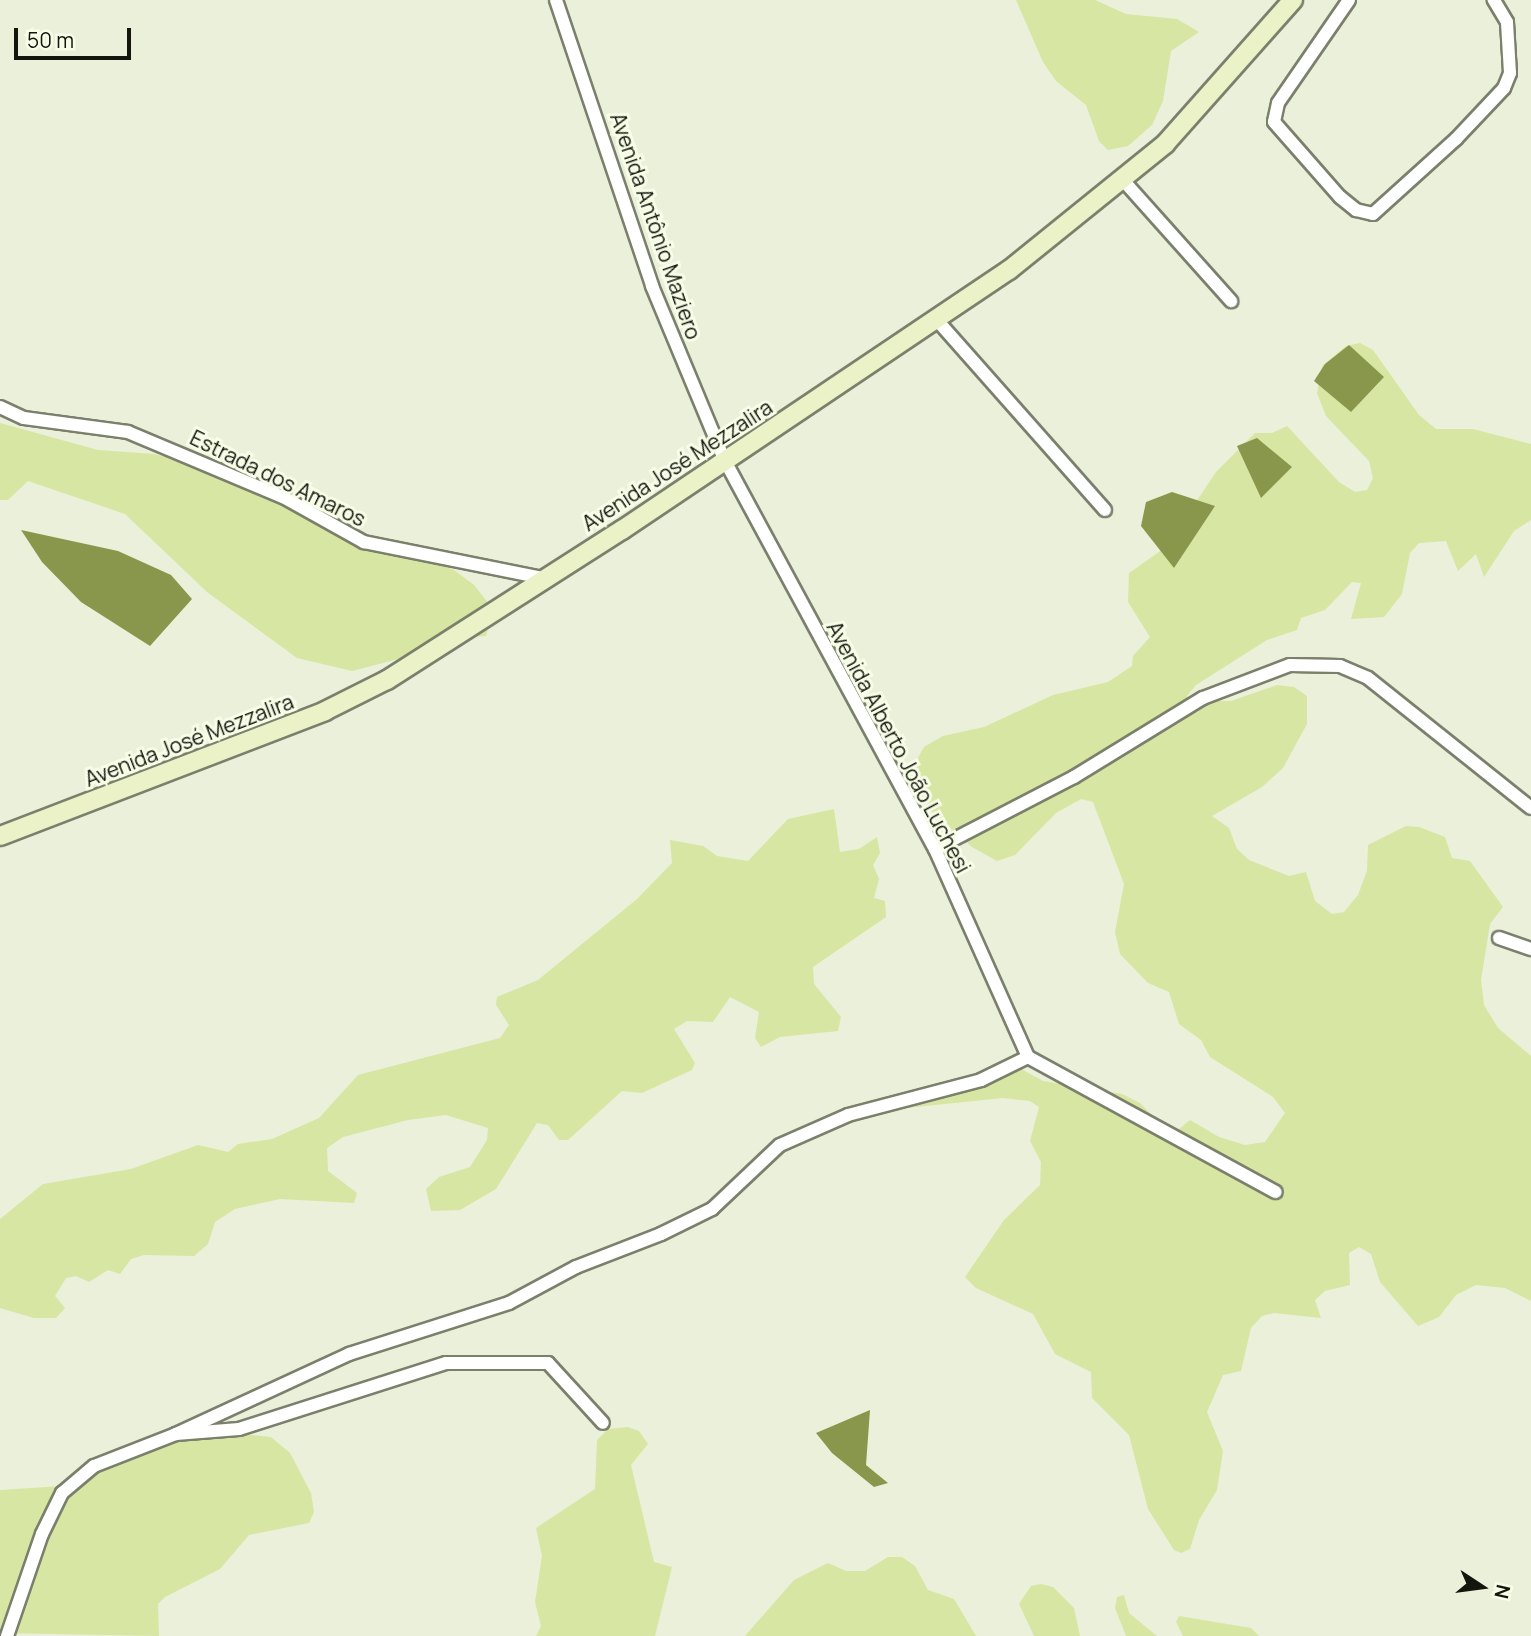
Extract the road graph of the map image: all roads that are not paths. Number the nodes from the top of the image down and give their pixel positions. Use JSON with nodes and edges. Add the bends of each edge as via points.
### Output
{"nodes":[{"id":1,"x":556,"y":0,"type":"edge"},
{"id":2,"x":1293,"y":0,"type":"edge"},
{"id":3,"x":1349,"y":0,"type":"edge"},
{"id":4,"x":1494,"y":0,"type":"edge"},
{"id":5,"x":1122,"y":179,"type":"junction"},
{"id":6,"x":1231,"y":301,"type":"dead end"},
{"id":7,"x":936,"y":319,"type":"junction"},
{"id":8,"x":0,"y":407,"type":"edge"},
{"id":9,"x":725,"y":461,"type":"junction"},
{"id":10,"x":1105,"y":510,"type":"dead end"},
{"id":11,"x":542,"y":578,"type":"junction"},
{"id":12,"x":1531,"y":808,"type":"edge"},
{"id":13,"x":0,"y":836,"type":"edge"},
{"id":14,"x":935,"y":849,"type":"junction"},
{"id":15,"x":1499,"y":939,"type":"dead end"},
{"id":16,"x":1531,"y":949,"type":"edge"},
{"id":17,"x":1028,"y":1057,"type":"junction"},
{"id":18,"x":1276,"y":1192,"type":"dead end"},
{"id":19,"x":603,"y":1423,"type":"dead end"},
{"id":20,"x":176,"y":1434,"type":"junction"},
{"id":21,"x":7,"y":1636,"type":"edge"}],
"edges":[{"from":1,"to":9,"type":"street","name":"Avenida Antônio Maziero","via":[[652,286]]},
{"from":2,"to":5,"type":"main road","name":"Avenida José Mezzalira","via":[[1165,144]]},
{"from":3,"to":4,"type":"street","via":[[1278,103],[1274,122],[1340,197],[1356,210],[1373,215],[1504,88],[1510,73],[1507,22]]},
{"from":5,"to":6,"type":"street"},
{"from":5,"to":7,"type":"main road","name":"Avenida José Mezzalira","via":[[1009,270]]},
{"from":7,"to":9,"type":"main road","name":"Avenida José Mezzalira"},
{"from":7,"to":10,"type":"street"},
{"from":8,"to":11,"type":"street","name":"Estrada dos Amaros","via":[[24,418],[138,435],[283,498],[364,541]]},
{"from":9,"to":11,"type":"main road","name":"Avenida José Mezzalira"},
{"from":9,"to":14,"type":"street","name":"Avenida Alberto João Luchesi"},
{"from":11,"to":13,"type":"main road","name":"Avenida José Mezzalira","via":[[387,680],[325,711]]},
{"from":12,"to":14,"type":"street","via":[[1368,678],[1340,666],[1290,665],[1203,698],[1074,777]]},
{"from":14,"to":17,"type":"street","name":"Avenida Alberto João Luchesi"},
{"from":15,"to":16,"type":"street"},
{"from":17,"to":18,"type":"street"},
{"from":17,"to":20,"type":"street","via":[[981,1080],[848,1115],[780,1145],[712,1209],[661,1234],[576,1267],[488,1311],[349,1354]]},
{"from":19,"to":20,"type":"street","via":[[548,1363],[446,1363],[239,1429]]},
{"from":20,"to":21,"type":"street","via":[[94,1466],[62,1493],[42,1534]]}]}
